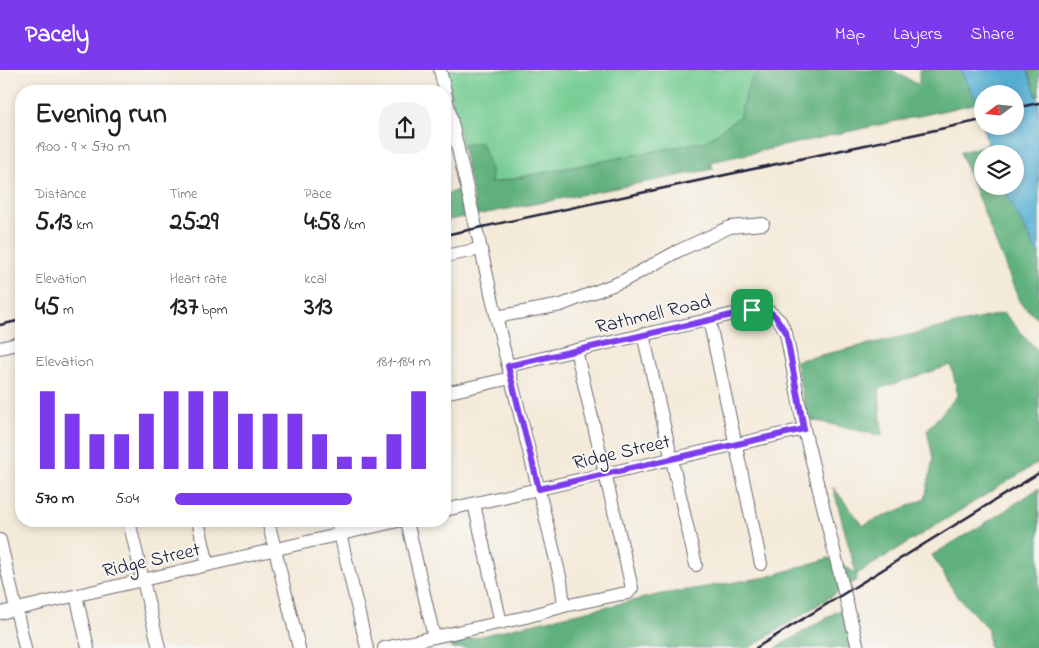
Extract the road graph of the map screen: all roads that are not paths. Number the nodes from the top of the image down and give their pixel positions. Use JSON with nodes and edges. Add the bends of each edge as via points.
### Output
{"nodes":[{"id":1,"x":440,"y":70,"type":"edge"},
{"id":2,"x":443,"y":85,"type":"edge"},
{"id":3,"x":451,"y":119,"type":"edge"},
{"id":4,"x":763,"y":224,"type":"dead end"},
{"id":5,"x":480,"y":249,"type":"junction"},
{"id":6,"x":451,"y":255,"type":"edge"},
{"id":7,"x":496,"y":317,"type":"junction"},
{"id":8,"x":709,"y":319,"type":"junction"},
{"id":9,"x":643,"y":334,"type":"junction"},
{"id":10,"x":15,"y":344,"type":"edge"},
{"id":11,"x":0,"y":348,"type":"edge"},
{"id":12,"x":576,"y":350,"type":"junction"},
{"id":13,"x":509,"y":372,"type":"junction"},
{"id":14,"x":451,"y":391,"type":"edge"},
{"id":15,"x":804,"y":429,"type":"junction"},
{"id":16,"x":736,"y":444,"type":"junction"},
{"id":17,"x":671,"y":459,"type":"junction"},
{"id":18,"x":604,"y":474,"type":"junction"},
{"id":19,"x":539,"y":489,"type":"junction"},
{"id":20,"x":474,"y":504,"type":"junction"},
{"id":21,"x":451,"y":509,"type":"edge"},
{"id":22,"x":130,"y":527,"type":"edge"},
{"id":23,"x":199,"y":527,"type":"edge"},
{"id":24,"x":269,"y":527,"type":"edge"},
{"id":25,"x":338,"y":527,"type":"edge"},
{"id":26,"x":373,"y":527,"type":"edge"},
{"id":27,"x":408,"y":527,"type":"edge"},
{"id":28,"x":340,"y":535,"type":"junction"},
{"id":29,"x":0,"y":540,"type":"edge"},
{"id":30,"x":275,"y":550,"type":"junction"},
{"id":31,"x":761,"y":564,"type":"dead end"},
{"id":32,"x":208,"y":565,"type":"junction"},
{"id":33,"x":696,"y":565,"type":"dead end"},
{"id":34,"x":143,"y":580,"type":"junction"},
{"id":35,"x":76,"y":595,"type":"junction"},
{"id":36,"x":564,"y":606,"type":"junction"},
{"id":37,"x":16,"y":609,"type":"junction"},
{"id":38,"x":0,"y":612,"type":"edge"},
{"id":39,"x":501,"y":623,"type":"junction"},
{"id":40,"x":434,"y":637,"type":"junction"},
{"id":41,"x":25,"y":648,"type":"edge"},
{"id":42,"x":88,"y":648,"type":"edge"},
{"id":43,"x":159,"y":648,"type":"edge"},
{"id":44,"x":299,"y":648,"type":"edge"},
{"id":45,"x":366,"y":648,"type":"edge"},
{"id":46,"x":384,"y":648,"type":"edge"},
{"id":47,"x":858,"y":648,"type":"edge"}],
"edges":[{"from":1,"to":2,"type":"street"},
{"from":3,"to":5,"type":"street"},
{"from":4,"to":7,"type":"street","via":[[730,227],[623,281],[561,305]]},
{"from":5,"to":6,"type":"street"},
{"from":5,"to":7,"type":"street"},
{"from":7,"to":13,"type":"street"},
{"from":8,"to":9,"type":"street","name":"Rathmell Road"},
{"from":8,"to":15,"type":"street","name":"Rathmell Road","via":[[758,309],[770,312],[780,321],[786,332]]},
{"from":8,"to":16,"type":"street"},
{"from":9,"to":12,"type":"street","name":"Rathmell Road"},
{"from":9,"to":17,"type":"street"},
{"from":10,"to":11,"type":"street"},
{"from":12,"to":13,"type":"street","name":"Rathmell Road"},
{"from":12,"to":18,"type":"street"},
{"from":13,"to":14,"type":"street","name":"Rathmell Road"},
{"from":13,"to":19,"type":"street"},
{"from":15,"to":16,"type":"street","name":"Ridge Street"},
{"from":15,"to":47,"type":"street","name":"Rathmell Road"},
{"from":16,"to":17,"type":"street","name":"Ridge Street"},
{"from":16,"to":31,"type":"street"},
{"from":17,"to":18,"type":"street","name":"Ridge Street"},
{"from":17,"to":33,"type":"street"},
{"from":18,"to":19,"type":"street","name":"Ridge Street"},
{"from":18,"to":36,"type":"street","via":[[632,588],[628,592]]},
{"from":19,"to":20,"type":"street","name":"Ridge Street"},
{"from":19,"to":36,"type":"street"},
{"from":20,"to":21,"type":"street","name":"Ridge Street"},
{"from":20,"to":39,"type":"street"},
{"from":22,"to":34,"type":"street"},
{"from":23,"to":32,"type":"street"},
{"from":24,"to":30,"type":"street"},
{"from":25,"to":28,"type":"street"},
{"from":26,"to":28,"type":"street","name":"Ridge Street"},
{"from":27,"to":40,"type":"street"},
{"from":28,"to":30,"type":"street","name":"Ridge Street"},
{"from":28,"to":45,"type":"street"},
{"from":29,"to":37,"type":"street"},
{"from":30,"to":32,"type":"street","name":"Ridge Street"},
{"from":30,"to":44,"type":"street"},
{"from":32,"to":34,"type":"street","name":"Ridge Street"},
{"from":34,"to":35,"type":"street","name":"Ridge Street"},
{"from":34,"to":43,"type":"street"},
{"from":35,"to":37,"type":"street","name":"Ridge Street"},
{"from":35,"to":42,"type":"street"},
{"from":36,"to":39,"type":"street"},
{"from":37,"to":38,"type":"street","name":"Ridge Street"},
{"from":37,"to":41,"type":"street"},
{"from":39,"to":40,"type":"street"},
{"from":40,"to":46,"type":"street"}]}
